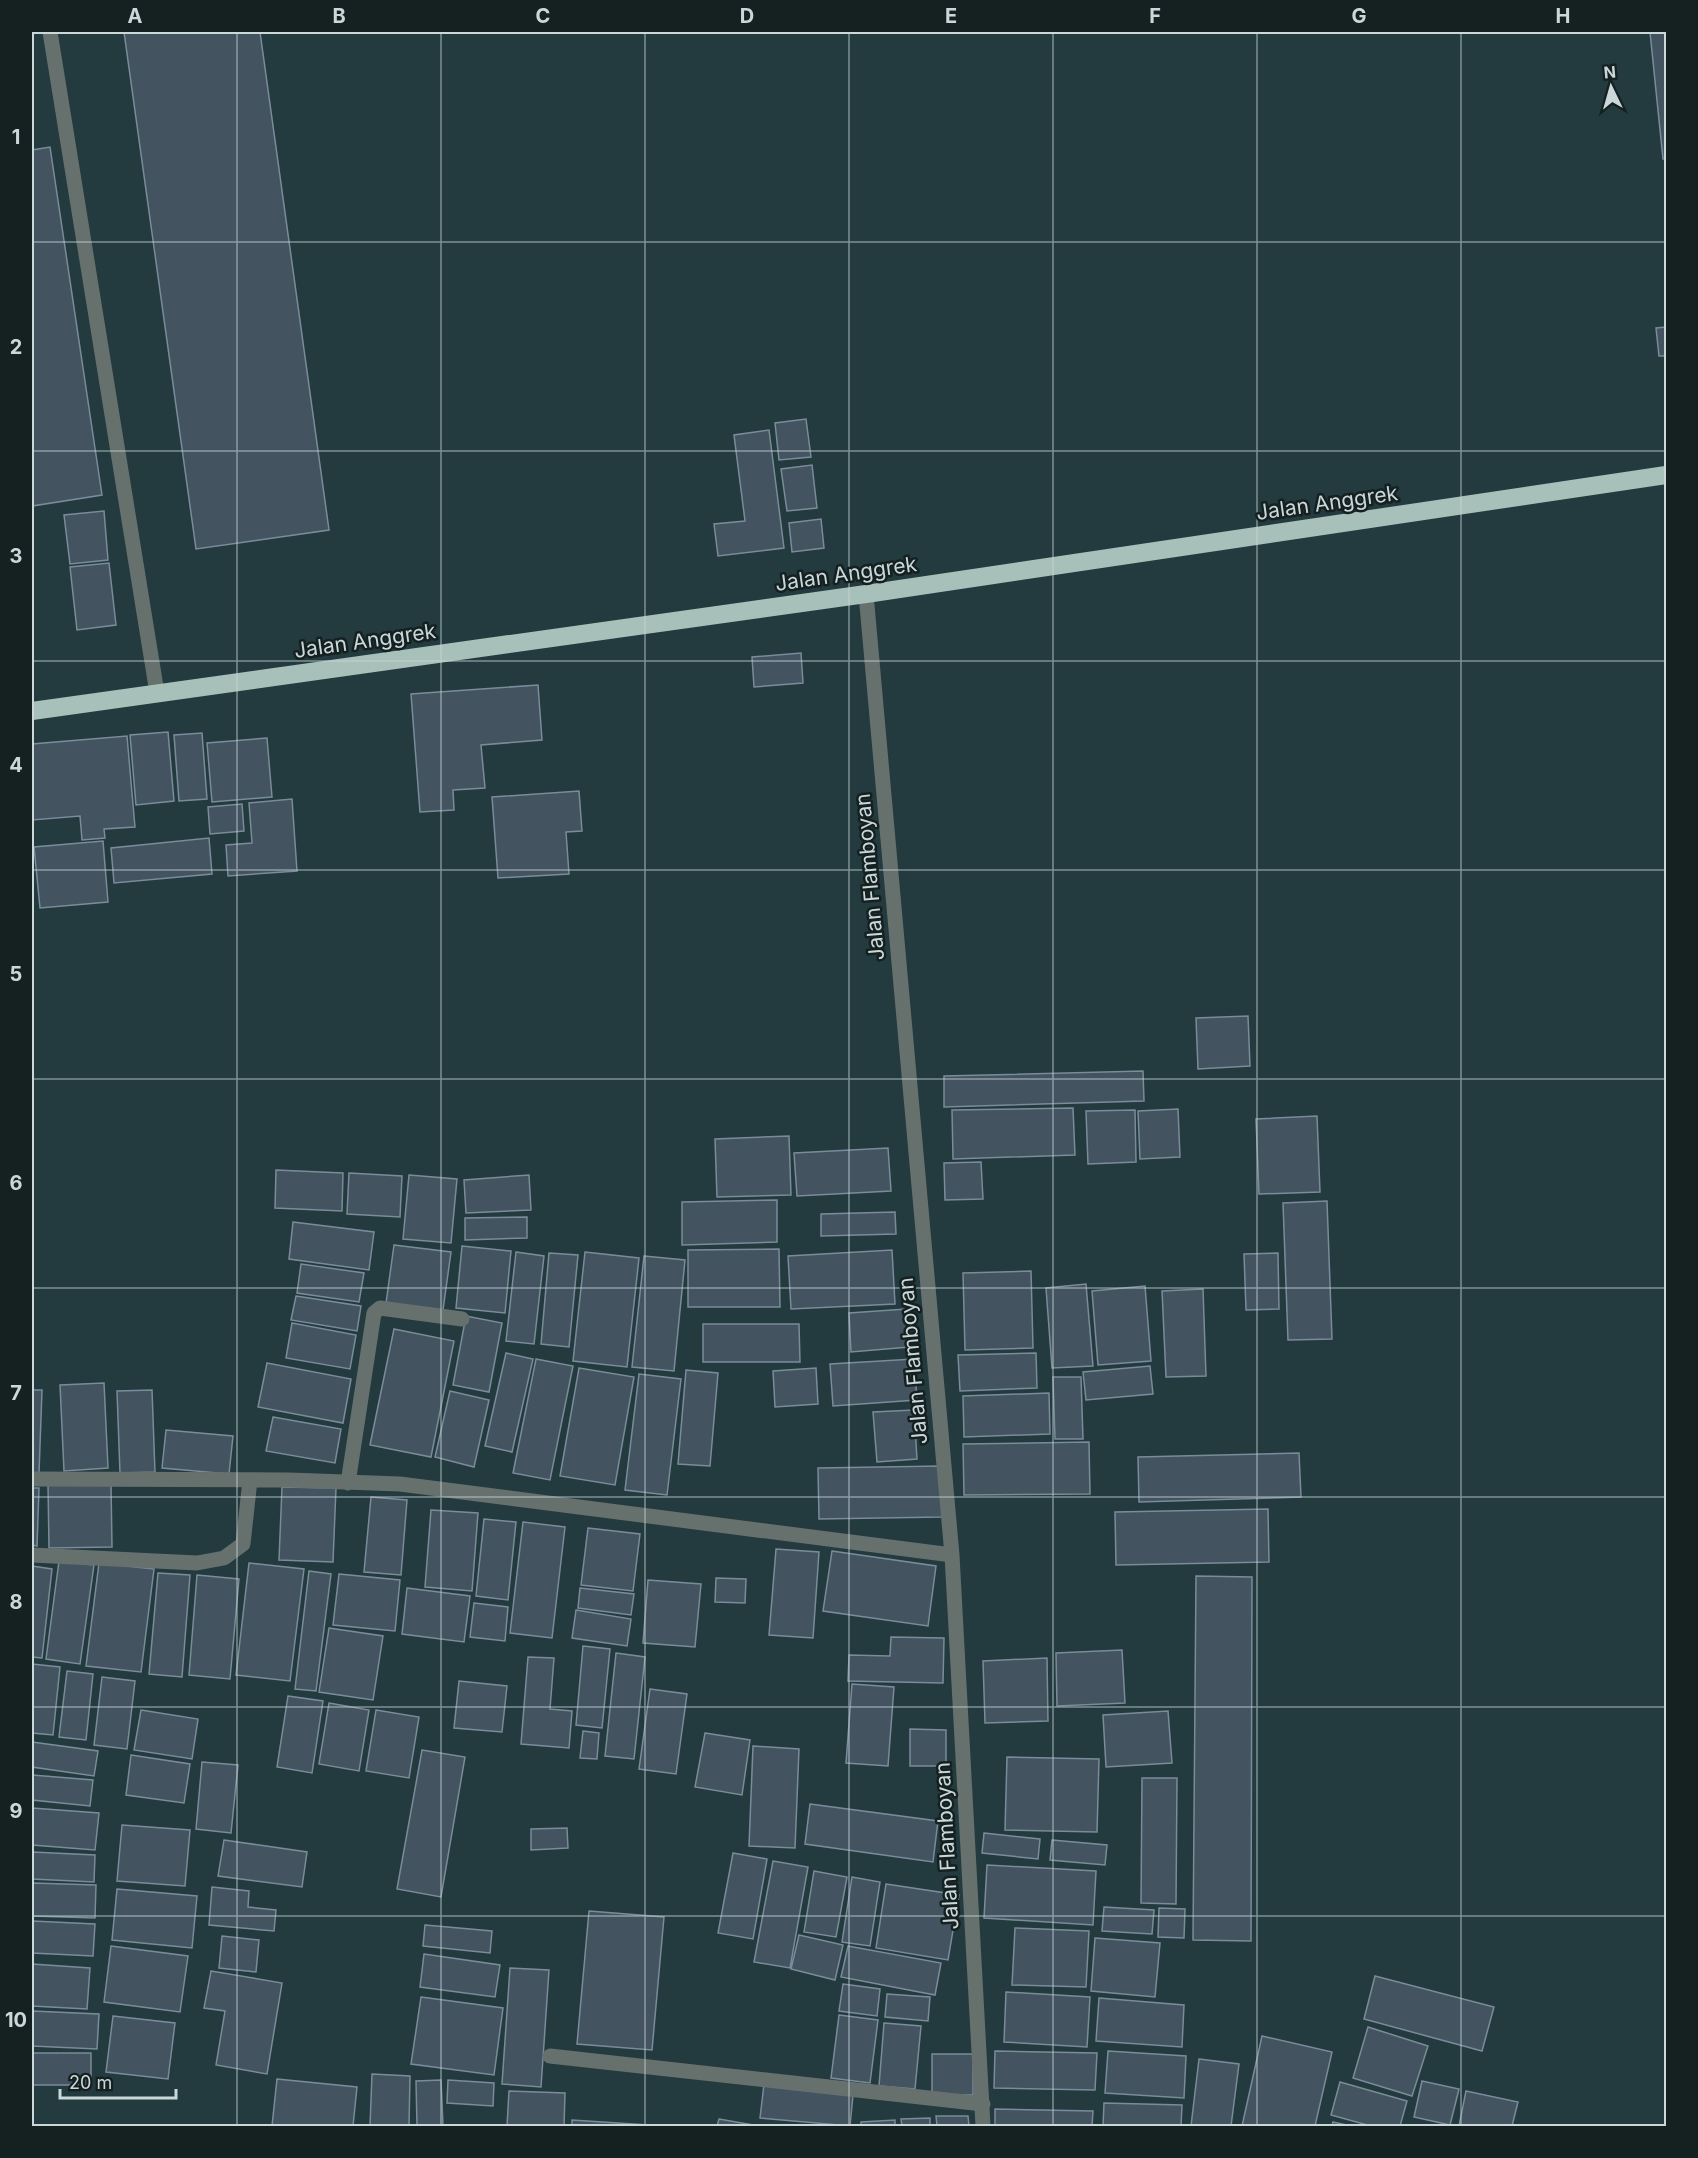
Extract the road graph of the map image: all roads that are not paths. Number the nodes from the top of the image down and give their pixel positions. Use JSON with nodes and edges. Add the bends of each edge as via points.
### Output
{"nodes":[{"id":1,"x":50,"y":32,"type":"edge"},
{"id":2,"x":1666,"y":475,"type":"edge"},
{"id":3,"x":866,"y":594,"type":"junction"},
{"id":4,"x":158,"y":693,"type":"junction"},
{"id":5,"x":32,"y":711,"type":"edge"},
{"id":6,"x":462,"y":1319,"type":"dead end"},
{"id":7,"x":32,"y":1479,"type":"edge"},
{"id":8,"x":250,"y":1480,"type":"junction"},
{"id":9,"x":348,"y":1483,"type":"junction"},
{"id":10,"x":32,"y":1555,"type":"edge"},
{"id":11,"x":952,"y":1555,"type":"junction"},
{"id":12,"x":550,"y":2056,"type":"dead end"},
{"id":13,"x":983,"y":2104,"type":"junction"},
{"id":14,"x":983,"y":2127,"type":"edge"}],
"edges":[{"from":1,"to":4,"type":"street"},
{"from":2,"to":3,"type":"highway","name":"Jalan Anggrek"},
{"from":3,"to":4,"type":"highway","name":"Jalan Anggrek"},
{"from":3,"to":11,"type":"street","name":"Jalan Flamboyan"},
{"from":4,"to":5,"type":"highway","name":"Jalan Anggrek"},
{"from":6,"to":9,"type":"street","via":[[380,1308],[374,1313]]},
{"from":7,"to":8,"type":"street"},
{"from":8,"to":9,"type":"street"},
{"from":8,"to":10,"type":"street","via":[[243,1544],[224,1558],[197,1563]]},
{"from":9,"to":11,"type":"street","via":[[400,1484]]},
{"from":11,"to":13,"type":"street","name":"Jalan Flamboyan"},
{"from":12,"to":13,"type":"street"},
{"from":13,"to":14,"type":"street","name":"Jalan Flamboyan"}]}
